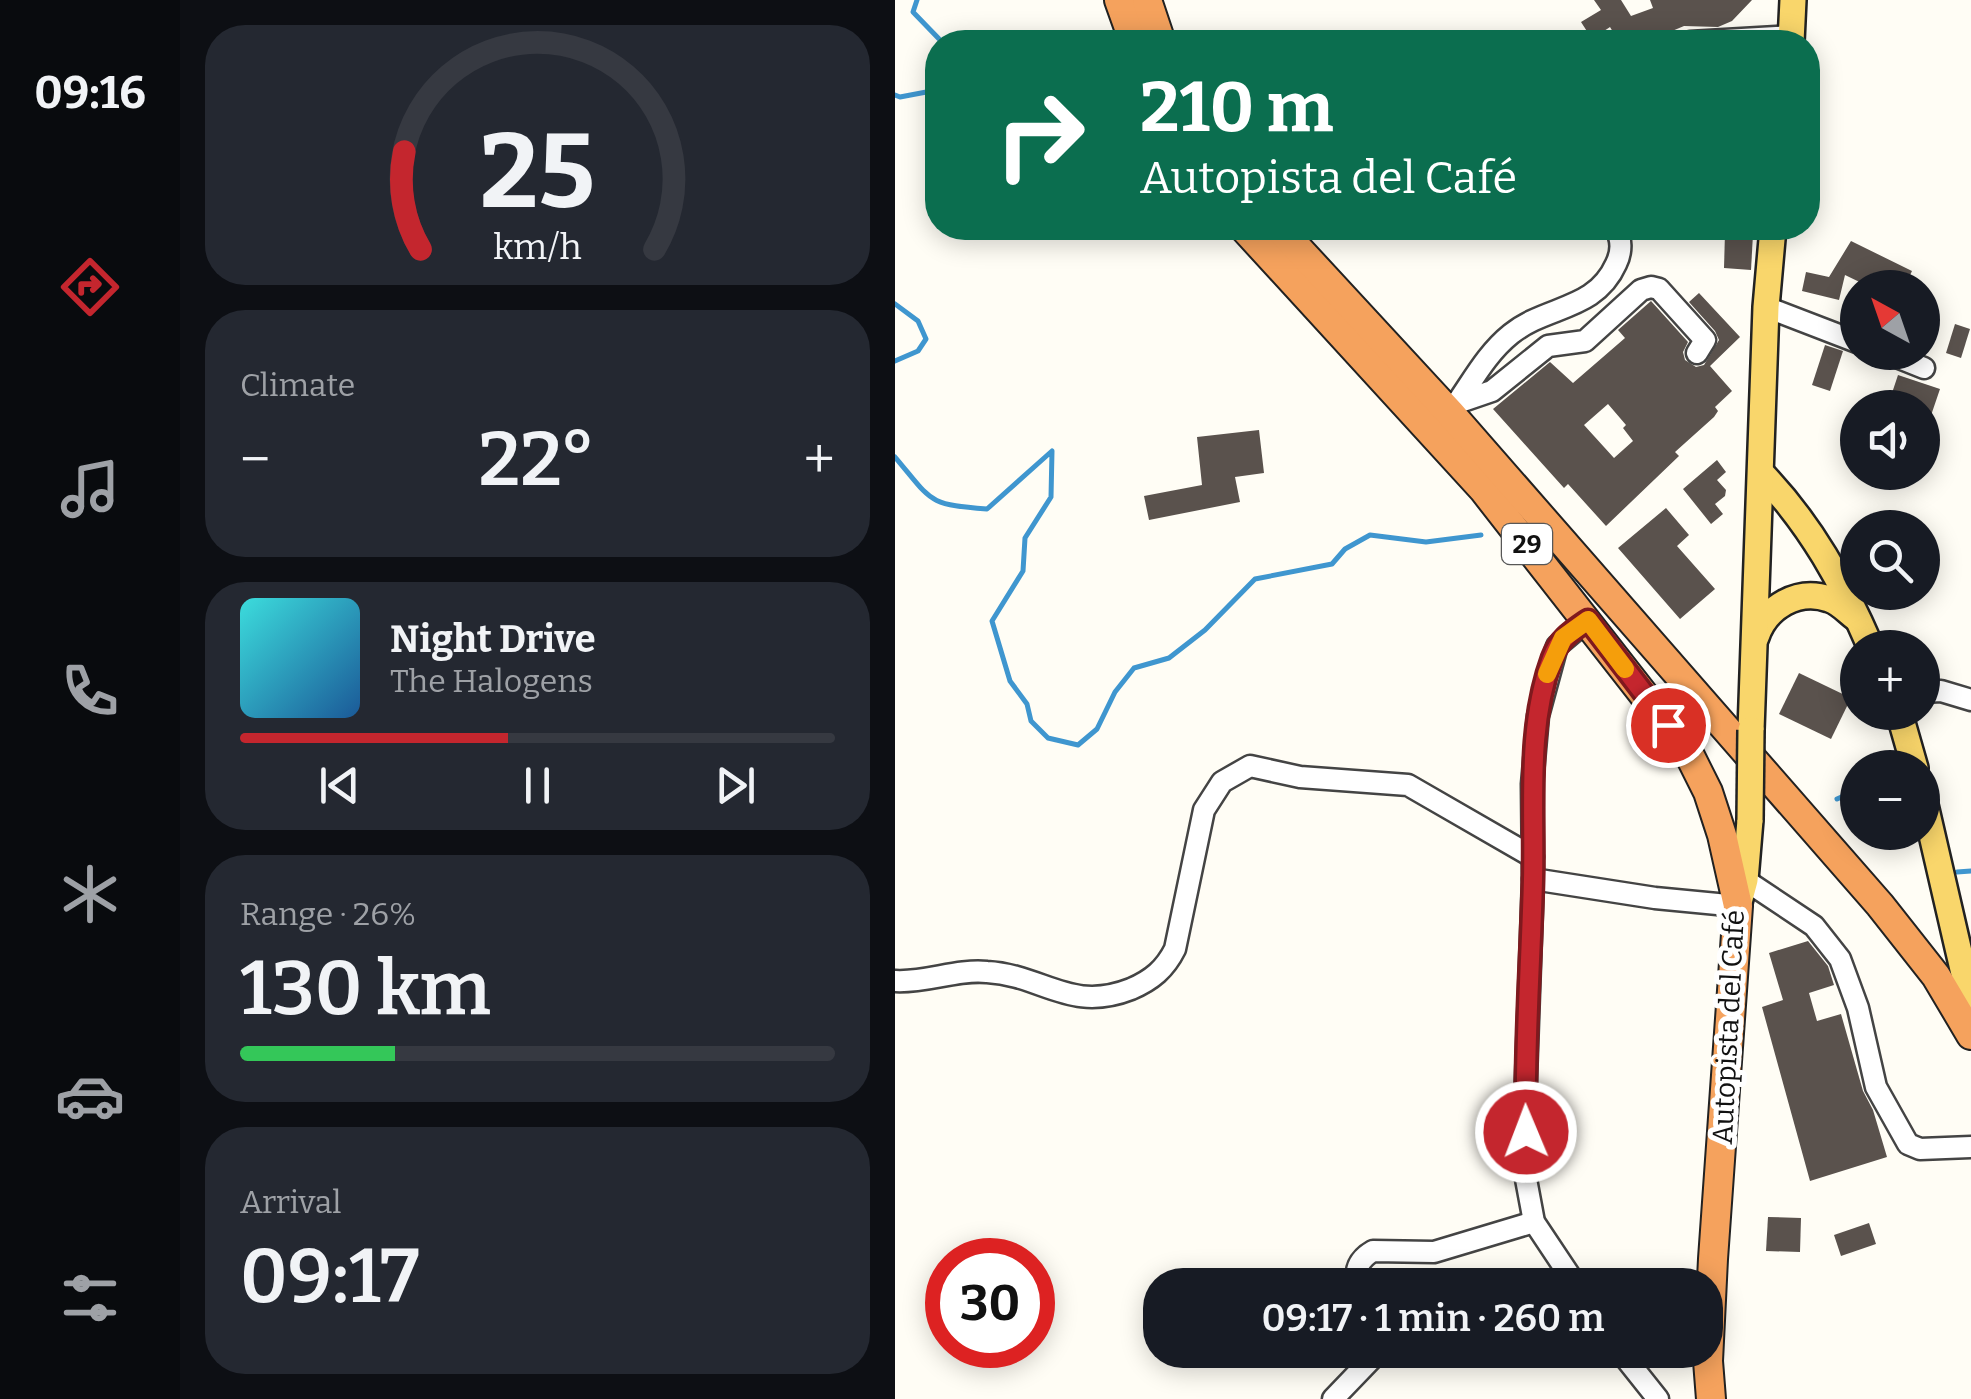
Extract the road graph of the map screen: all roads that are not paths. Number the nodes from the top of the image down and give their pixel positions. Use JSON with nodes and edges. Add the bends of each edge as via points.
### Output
{"nodes":[{"id":1,"x":1119,"y":0,"type":"edge"},
{"id":2,"x":1147,"y":0,"type":"edge"},
{"id":3,"x":1793,"y":0,"type":"edge"},
{"id":4,"x":1130,"y":30,"type":"edge"},
{"id":5,"x":1157,"y":30,"type":"edge"},
{"id":6,"x":1791,"y":30,"type":"edge"},
{"id":7,"x":1254,"y":240,"type":"edge"},
{"id":8,"x":1291,"y":240,"type":"edge"},
{"id":9,"x":1621,"y":240,"type":"edge"},
{"id":10,"x":1772,"y":240,"type":"edge"},
{"id":11,"x":1766,"y":307,"type":"junction"},
{"id":12,"x":1840,"y":335,"type":"edge"},
{"id":13,"x":1697,"y":353,"type":"dead end"},
{"id":14,"x":1453,"y":408,"type":"junction"},
{"id":15,"x":1761,"y":474,"type":"junction"},
{"id":16,"x":1588,"y":620,"type":"junction"},
{"id":17,"x":1859,"y":621,"type":"junction"},
{"id":18,"x":1863,"y":630,"type":"edge"},
{"id":19,"x":1755,"y":639,"type":"junction"},
{"id":20,"x":1940,"y":691,"type":"edge"},
{"id":21,"x":1971,"y":700,"type":"edge"},
{"id":22,"x":1935,"y":850,"type":"edge"},
{"id":23,"x":1533,"y":857,"type":"junction"},
{"id":24,"x":1533,"y":879,"type":"junction"},
{"id":25,"x":1742,"y":893,"type":"junction"},
{"id":26,"x":895,"y":981,"type":"edge"},
{"id":27,"x":1971,"y":1004,"type":"edge"},
{"id":28,"x":1971,"y":1035,"type":"edge"},
{"id":29,"x":1971,"y":1146,"type":"edge"},
{"id":30,"x":1534,"y":1222,"type":"junction"},
{"id":31,"x":1357,"y":1268,"type":"edge"},
{"id":32,"x":1565,"y":1268,"type":"edge"},
{"id":33,"x":1363,"y":1368,"type":"edge"},
{"id":34,"x":1633,"y":1368,"type":"edge"},
{"id":35,"x":1333,"y":1399,"type":"edge"},
{"id":36,"x":1658,"y":1399,"type":"edge"},
{"id":37,"x":1711,"y":1399,"type":"edge"}],
"edges":[{"from":1,"to":4,"type":"highway"},
{"from":2,"to":5,"type":"highway"},
{"from":3,"to":6,"type":"main road"},
{"from":7,"to":16,"type":"highway","name":"Autopista del Café","number":"29","via":[[1483,489]]},
{"from":8,"to":14,"type":"highway","number":"29"},
{"from":9,"to":14,"type":"street","via":[[1608,283],[1512,333]]},
{"from":10,"to":11,"type":"main road"},
{"from":11,"to":12,"type":"street"},
{"from":11,"to":15,"type":"main road"},
{"from":13,"to":14,"type":"street","via":[[1705,340],[1651,286],[1585,341],[1548,346],[1492,391]]},
{"from":14,"to":28,"type":"highway","number":"29","via":[[1879,905],[1936,976]]},
{"from":15,"to":17,"type":"main road","via":[[1808,528]]},
{"from":15,"to":19,"type":"main road"},
{"from":16,"to":23,"type":"street","via":[[1557,646],[1545,682],[1532,784]]},
{"from":16,"to":25,"type":"highway","name":"Autopista del Café","number":"29","via":[[1687,750]]},
{"from":17,"to":18,"type":"main road"},
{"from":17,"to":19,"type":"main road","via":[[1825,597],[1799,598],[1774,608]]},
{"from":19,"to":25,"type":"main road","bridge":true},
{"from":20,"to":21,"type":"street"},
{"from":22,"to":27,"type":"main road"},
{"from":23,"to":24,"type":"street"},
{"from":23,"to":26,"type":"street","via":[[1408,785],[1250,766],[1222,782],[1204,810],[1175,948],[1149,981],[1083,998],[997,972]]},
{"from":24,"to":25,"type":"street","via":[[1655,898]]},
{"from":24,"to":30,"type":"street","via":[[1523,1162]]},
{"from":25,"to":29,"type":"street","via":[[1814,926],[1839,959],[1877,1087],[1908,1144]]},
{"from":25,"to":37,"type":"highway","name":"Autopista del Café","number":"29","via":[[1713,1259]]},
{"from":30,"to":31,"type":"street","via":[[1434,1252],[1373,1252]]},
{"from":30,"to":32,"type":"street"},
{"from":33,"to":35,"type":"street"},
{"from":34,"to":36,"type":"street"}]}
